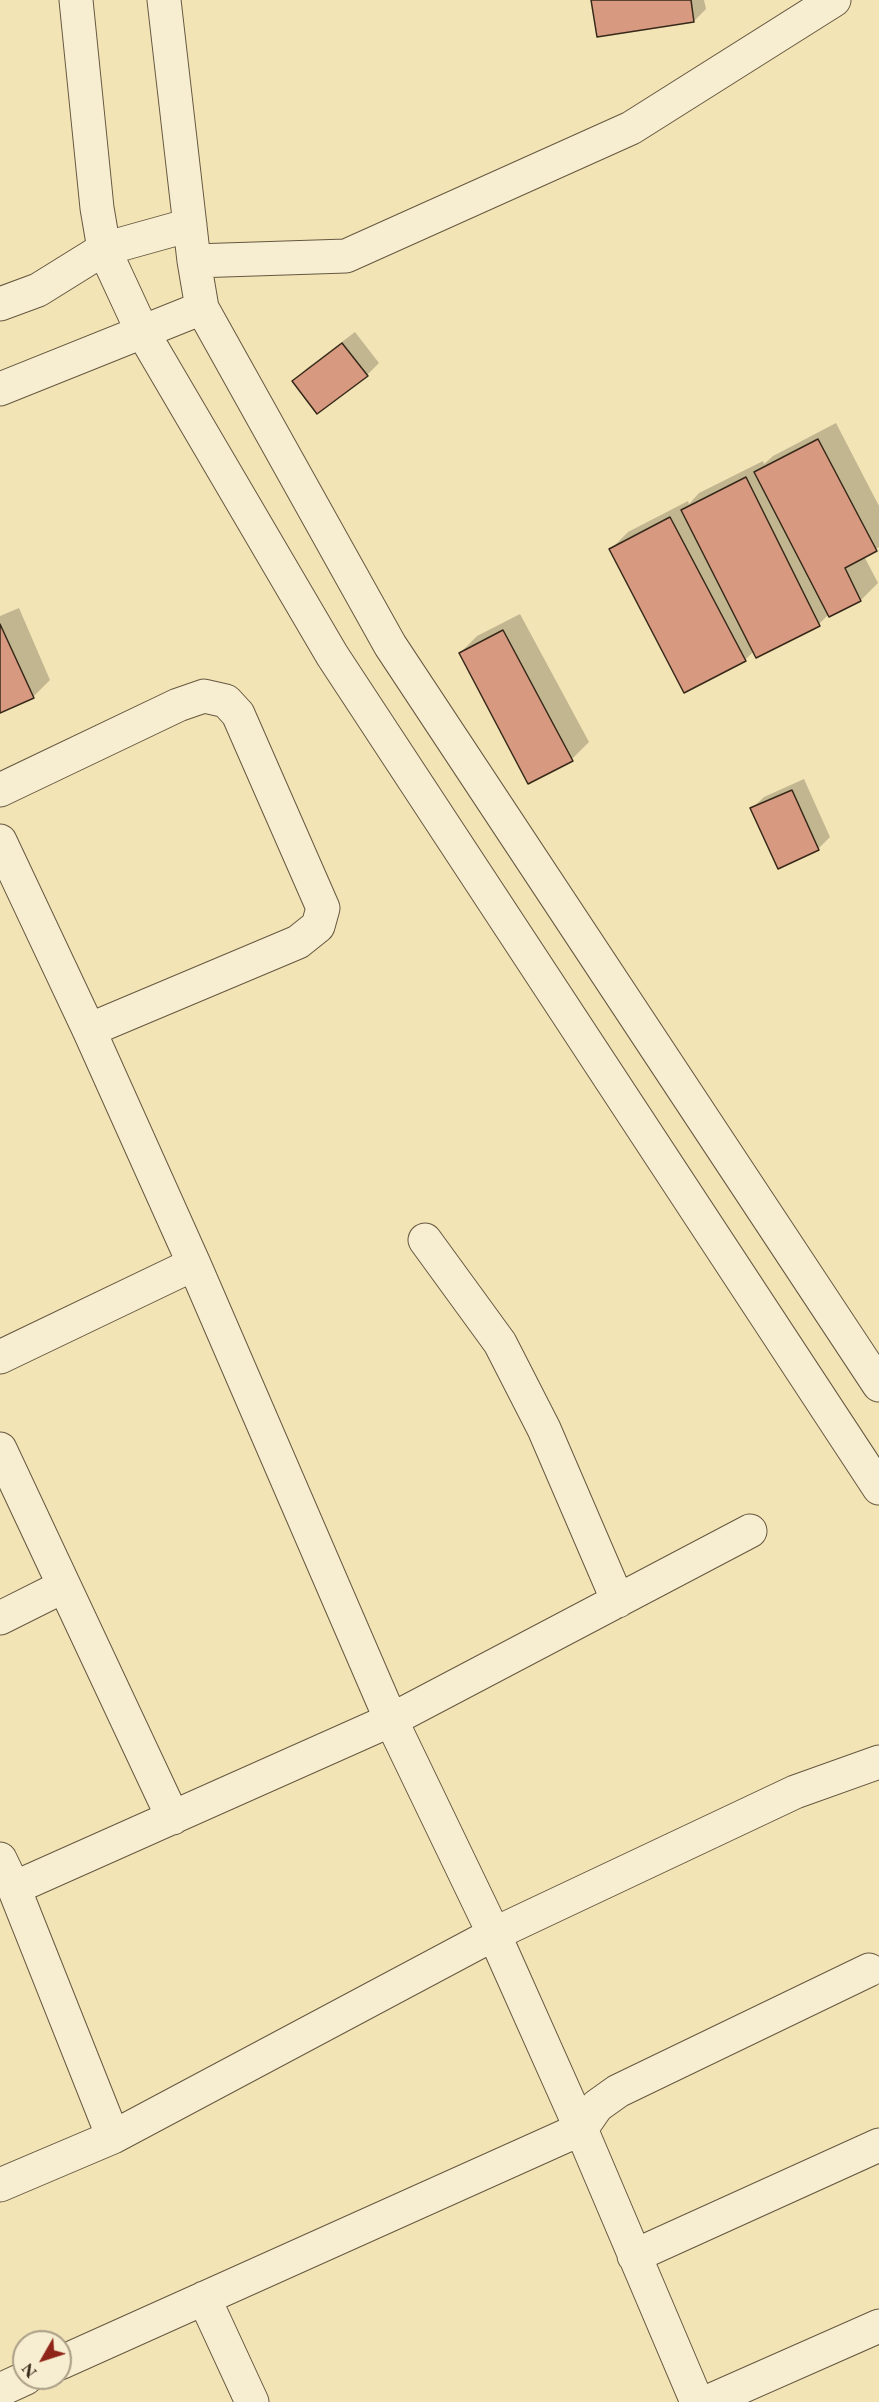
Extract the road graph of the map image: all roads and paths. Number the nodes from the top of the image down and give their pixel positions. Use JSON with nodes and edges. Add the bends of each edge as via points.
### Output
{"nodes":[{"id":1,"x":76,"y":0,"type":"edge"},
{"id":2,"x":164,"y":0,"type":"edge"},
{"id":3,"x":834,"y":0,"type":"edge"},
{"id":4,"x":190,"y":225,"type":"junction"},
{"id":5,"x":104,"y":249,"type":"junction"},
{"id":6,"x":194,"y":261,"type":"junction"},
{"id":7,"x":0,"y":304,"type":"edge"},
{"id":8,"x":202,"y":308,"type":"junction"},
{"id":9,"x":142,"y":331,"type":"junction"},
{"id":10,"x":0,"y":389,"type":"edge"},
{"id":11,"x":0,"y":790,"type":"edge"},
{"id":12,"x":0,"y":841,"type":"edge"},
{"id":13,"x":89,"y":1030,"type":"junction"},
{"id":14,"x":425,"y":1240,"type":"dead end"},
{"id":15,"x":194,"y":1264,"type":"junction"},
{"id":16,"x":0,"y":1357,"type":"edge"},
{"id":17,"x":879,"y":1385,"type":"edge"},
{"id":18,"x":0,"y":1449,"type":"edge"},
{"id":19,"x":879,"y":1488,"type":"edge"},
{"id":20,"x":750,"y":1531,"type":"dead end"},
{"id":21,"x":64,"y":1586,"type":"junction"},
{"id":22,"x":618,"y":1600,"type":"junction"},
{"id":23,"x":0,"y":1618,"type":"edge"},
{"id":24,"x":391,"y":1720,"type":"junction"},
{"id":25,"x":879,"y":1762,"type":"edge"},
{"id":26,"x":173,"y":1818,"type":"junction"},
{"id":27,"x":0,"y":1859,"type":"edge"},
{"id":28,"x":14,"y":1888,"type":"junction"},
{"id":29,"x":494,"y":1934,"type":"junction"},
{"id":30,"x":869,"y":1970,"type":"dead end"},
{"id":31,"x":580,"y":2129,"type":"junction"},
{"id":32,"x":113,"y":2137,"type":"junction"},
{"id":33,"x":879,"y":2145,"type":"edge"},
{"id":34,"x":0,"y":2185,"type":"edge"},
{"id":35,"x":634,"y":2256,"type":"junction"},
{"id":36,"x":204,"y":2298,"type":"junction"},
{"id":37,"x":879,"y":2326,"type":"edge"},
{"id":38,"x":72,"y":2358,"type":"edge"},
{"id":39,"x":252,"y":2402,"type":"edge"},
{"id":40,"x":697,"y":2402,"type":"edge"},
{"id":41,"x":707,"y":2402,"type":"edge"}],
"edges":[{"from":1,"to":5,"type":"street"},
{"from":2,"to":4,"type":"street"},
{"from":3,"to":6,"type":"street","via":[[631,128],[346,256]]},
{"from":4,"to":5,"type":"street"},
{"from":4,"to":6,"type":"street"},
{"from":5,"to":7,"type":"street","via":[[39,290]]},
{"from":5,"to":9,"type":"street"},
{"from":6,"to":8,"type":"street"},
{"from":8,"to":9,"type":"street"},
{"from":8,"to":17,"type":"street","via":[[390,645]]},
{"from":9,"to":10,"type":"street"},
{"from":9,"to":19,"type":"street","via":[[332,655]]},
{"from":11,"to":13,"type":"street","via":[[178,705],[204,696],[226,701],[238,714],[323,908],[318,926],[298,942]]},
{"from":12,"to":13,"type":"street"},
{"from":13,"to":15,"type":"street"},
{"from":14,"to":22,"type":"street","via":[[500,1343],[544,1430]]},
{"from":15,"to":16,"type":"street"},
{"from":15,"to":24,"type":"street"},
{"from":18,"to":21,"type":"street"},
{"from":20,"to":22,"type":"street"},
{"from":21,"to":23,"type":"street"},
{"from":21,"to":26,"type":"street"},
{"from":22,"to":24,"type":"street"},
{"from":24,"to":26,"type":"street"},
{"from":24,"to":29,"type":"street"},
{"from":25,"to":29,"type":"street","via":[[795,1792]]},
{"from":26,"to":28,"type":"street"},
{"from":27,"to":28,"type":"street"},
{"from":28,"to":32,"type":"street"},
{"from":29,"to":31,"type":"street"},
{"from":29,"to":32,"type":"street"},
{"from":30,"to":31,"type":"street","via":[[618,2091],[597,2106]]},
{"from":31,"to":35,"type":"street"},
{"from":31,"to":36,"type":"street"},
{"from":32,"to":34,"type":"street"},
{"from":33,"to":35,"type":"street"},
{"from":35,"to":40,"type":"street"},
{"from":36,"to":38,"type":"street"},
{"from":36,"to":39,"type":"street"},
{"from":37,"to":41,"type":"street"}]}
